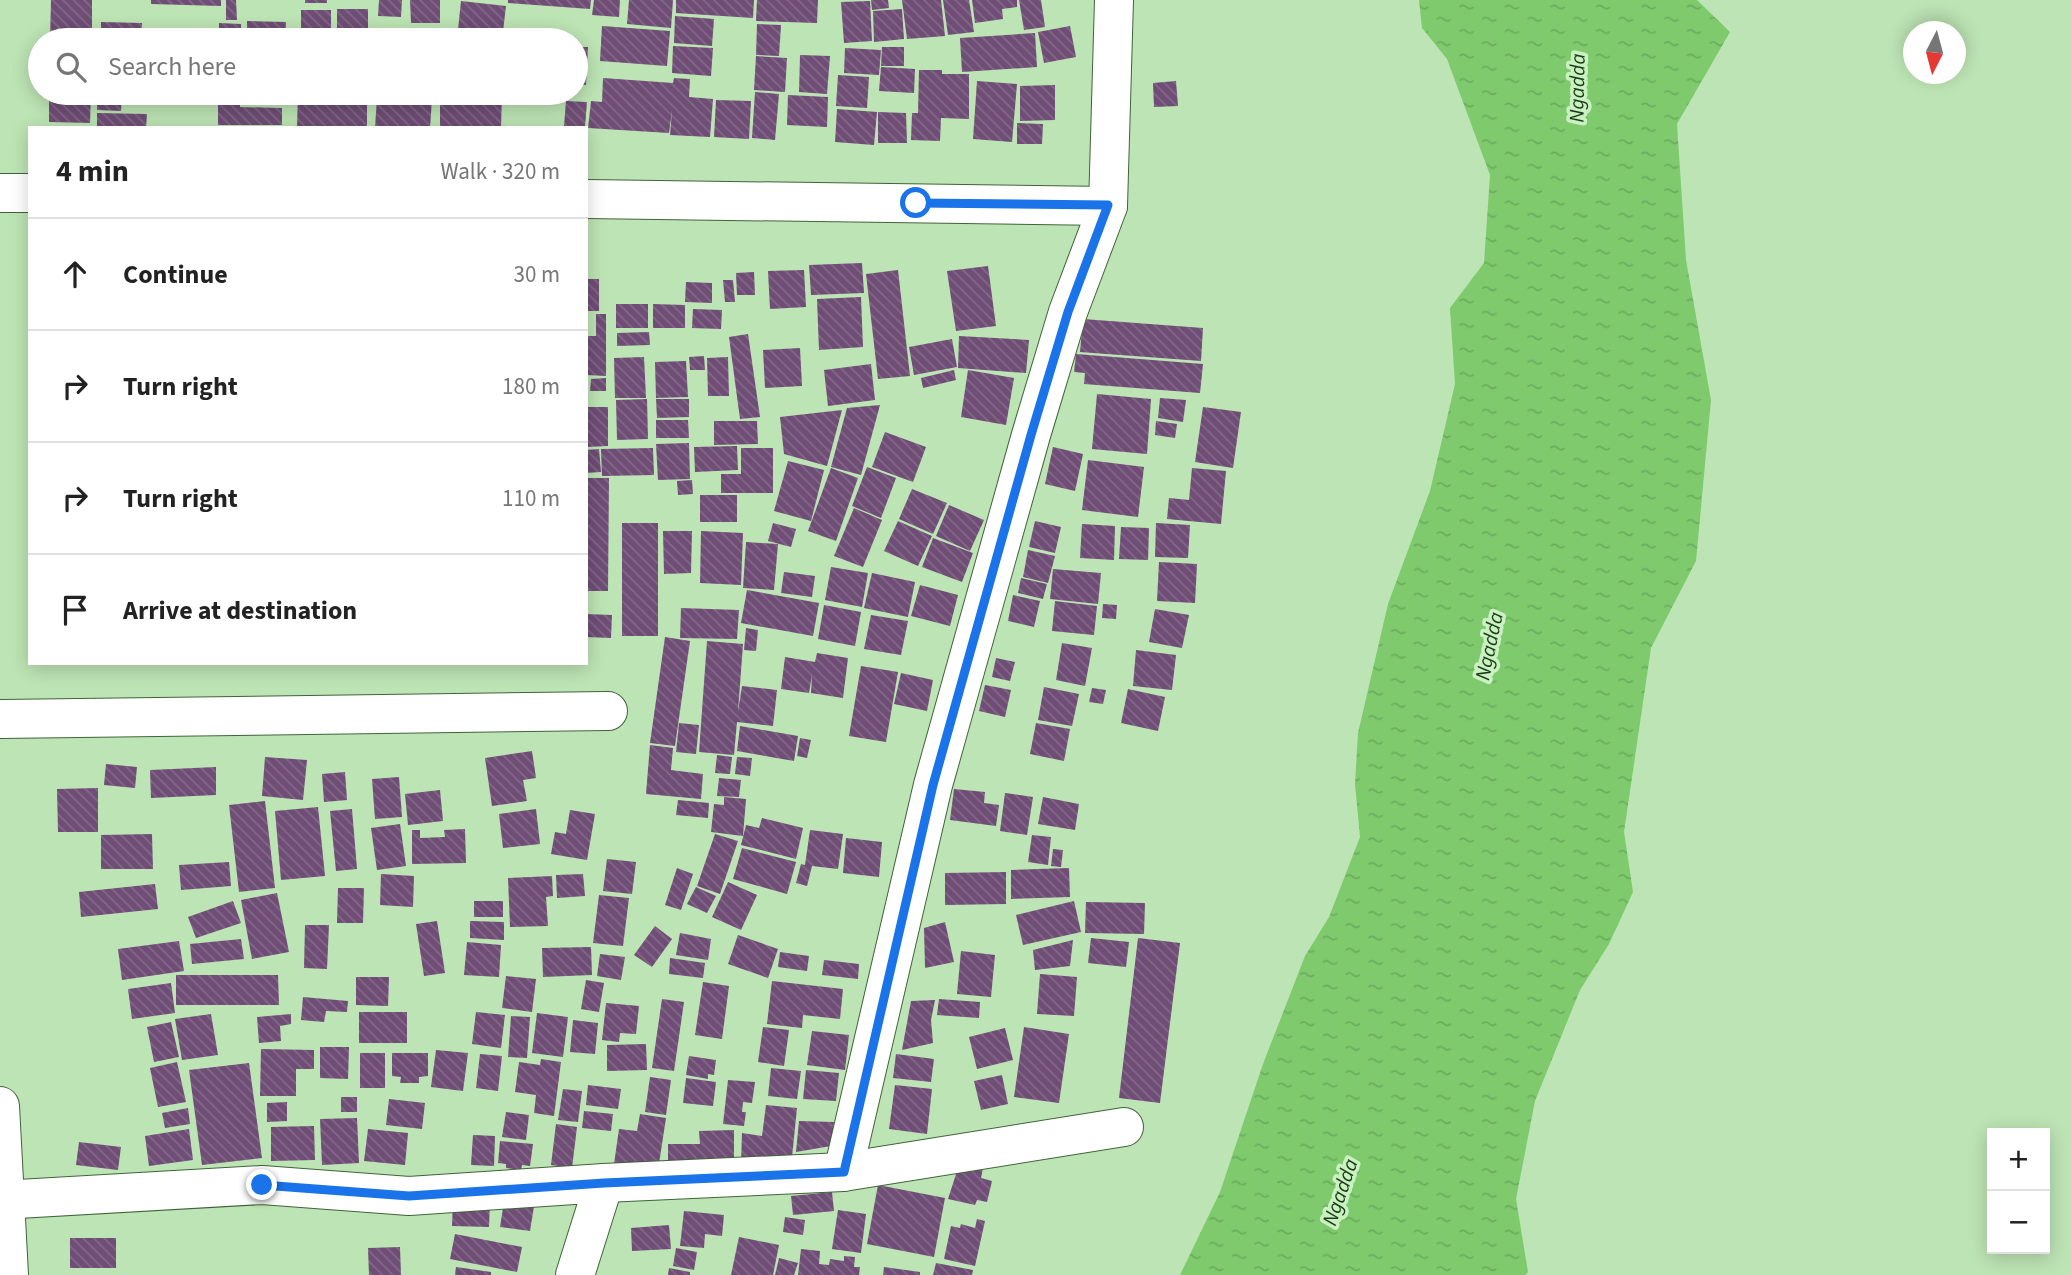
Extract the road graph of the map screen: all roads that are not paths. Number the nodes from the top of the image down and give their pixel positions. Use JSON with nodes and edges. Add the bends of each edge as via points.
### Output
{"nodes":[{"id":1,"x":1114,"y":0,"type":"edge"},
{"id":2,"x":0,"y":193,"type":"edge"},
{"id":3,"x":28,"y":193,"type":"edge"},
{"id":4,"x":588,"y":200,"type":"edge"},
{"id":5,"x":1108,"y":205,"type":"junction"},
{"id":6,"x":608,"y":711,"type":"dead end"},
{"id":7,"x":0,"y":719,"type":"edge"},
{"id":8,"x":0,"y":1106,"type":"edge"},
{"id":9,"x":1124,"y":1127,"type":"dead end"},
{"id":10,"x":844,"y":1172,"type":"junction"},
{"id":11,"x":604,"y":1183,"type":"junction"},
{"id":12,"x":2,"y":1200,"type":"edge"},
{"id":13,"x":9,"y":1275,"type":"edge"},
{"id":14,"x":575,"y":1275,"type":"edge"}],
"edges":[{"from":1,"to":5,"type":"street"},
{"from":2,"to":3,"type":"street"},
{"from":4,"to":5,"type":"street"},
{"from":5,"to":10,"type":"street","via":[[1068,312],[933,785]]},
{"from":6,"to":7,"type":"street"},
{"from":8,"to":12,"type":"street"},
{"from":9,"to":10,"type":"street"},
{"from":10,"to":11,"type":"street"},
{"from":11,"to":12,"type":"street","via":[[409,1196],[262,1185]]},
{"from":11,"to":14,"type":"street"},
{"from":12,"to":13,"type":"street"}]}
